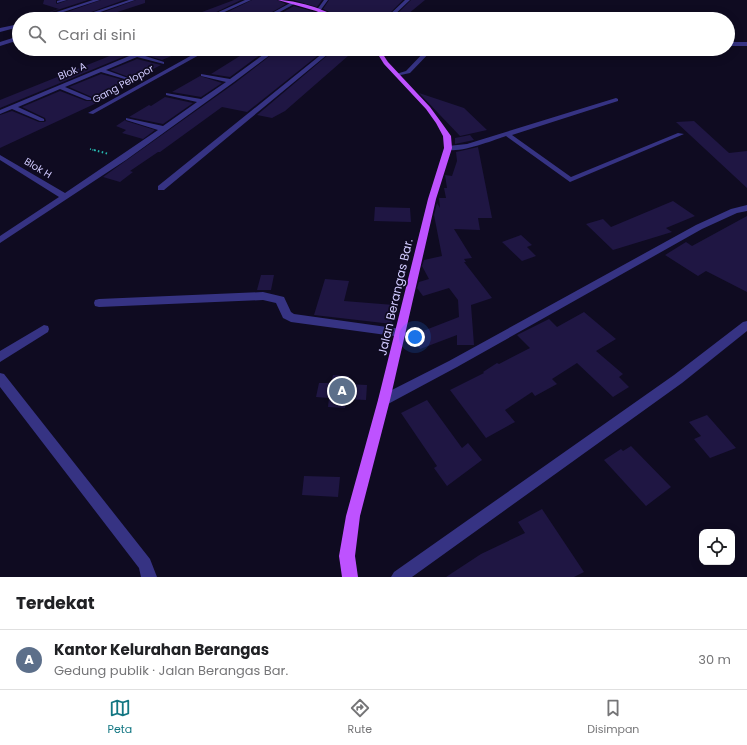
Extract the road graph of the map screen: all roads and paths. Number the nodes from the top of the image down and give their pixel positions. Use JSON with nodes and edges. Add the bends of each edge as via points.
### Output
{"nodes":[{"id":1,"x":66,"y":0,"type":"edge"},
{"id":2,"x":98,"y":0,"type":"edge"},
{"id":3,"x":133,"y":0,"type":"edge"},
{"id":4,"x":249,"y":0,"type":"edge"},
{"id":5,"x":280,"y":0,"type":"edge"},
{"id":6,"x":326,"y":0,"type":"edge"},
{"id":7,"x":408,"y":0,"type":"edge"},
{"id":8,"x":59,"y":2,"type":"dead end"},
{"id":9,"x":294,"y":3,"type":"junction"},
{"id":10,"x":318,"y":10,"type":"junction"},
{"id":11,"x":59,"y":12,"type":"edge"},
{"id":12,"x":96,"y":12,"type":"edge"},
{"id":13,"x":221,"y":12,"type":"edge"},
{"id":14,"x":277,"y":12,"type":"edge"},
{"id":15,"x":322,"y":12,"type":"edge"},
{"id":16,"x":395,"y":12,"type":"edge"},
{"id":17,"x":12,"y":27,"type":"edge"},
{"id":18,"x":0,"y":30,"type":"edge"},
{"id":19,"x":12,"y":40,"type":"edge"},
{"id":20,"x":0,"y":44,"type":"edge"},
{"id":21,"x":735,"y":44,"type":"edge"},
{"id":22,"x":747,"y":44,"type":"edge"},
{"id":23,"x":135,"y":56,"type":"edge"},
{"id":24,"x":141,"y":56,"type":"edge"},
{"id":25,"x":194,"y":56,"type":"edge"},
{"id":26,"x":266,"y":56,"type":"edge"},
{"id":27,"x":322,"y":56,"type":"edge"},
{"id":28,"x":382,"y":56,"type":"edge"},
{"id":29,"x":423,"y":56,"type":"edge"},
{"id":30,"x":162,"y":63,"type":"dead end"},
{"id":31,"x":100,"y":70,"type":"junction"},
{"id":32,"x":203,"y":75,"type":"dead end"},
{"id":33,"x":398,"y":75,"type":"junction"},
{"id":34,"x":126,"y":79,"type":"dead end"},
{"id":35,"x":232,"y":81,"type":"junction"},
{"id":36,"x":60,"y":87,"type":"junction"},
{"id":37,"x":168,"y":94,"type":"dead end"},
{"id":38,"x":89,"y":99,"type":"dead end"},
{"id":39,"x":616,"y":100,"type":"dead end"},
{"id":40,"x":202,"y":101,"type":"junction"},
{"id":41,"x":12,"y":107,"type":"junction"},
{"id":42,"x":0,"y":112,"type":"edge"},
{"id":43,"x":91,"y":113,"type":"dead end"},
{"id":44,"x":128,"y":119,"type":"dead end"},
{"id":45,"x":42,"y":120,"type":"dead end"},
{"id":46,"x":164,"y":129,"type":"junction"},
{"id":47,"x":507,"y":134,"type":"junction"},
{"id":48,"x":680,"y":134,"type":"dead end"},
{"id":49,"x":448,"y":148,"type":"junction"},
{"id":50,"x":0,"y":157,"type":"edge"},
{"id":51,"x":161,"y":188,"type":"dead end"},
{"id":52,"x":65,"y":197,"type":"junction"},
{"id":53,"x":747,"y":208,"type":"edge"},
{"id":54,"x":0,"y":228,"type":"edge"},
{"id":55,"x":8,"y":234,"type":"junction"},
{"id":56,"x":0,"y":240,"type":"edge"},
{"id":57,"x":99,"y":303,"type":"dead end"},
{"id":58,"x":747,"y":326,"type":"edge"},
{"id":59,"x":44,"y":329,"type":"dead end"},
{"id":60,"x":401,"y":333,"type":"junction"},
{"id":61,"x":0,"y":357,"type":"edge"},
{"id":62,"x":0,"y":378,"type":"edge"},
{"id":63,"x":384,"y":400,"type":"junction"},
{"id":64,"x":149,"y":577,"type":"edge"},
{"id":65,"x":350,"y":577,"type":"edge"},
{"id":66,"x":399,"y":577,"type":"edge"}],
"edges":[{"from":1,"to":8,"type":"street"},
{"from":2,"to":11,"type":"street"},
{"from":3,"to":12,"type":"street"},
{"from":4,"to":13,"type":"street"},
{"from":5,"to":9,"type":"main road"},
{"from":6,"to":10,"type":"street"},
{"from":7,"to":16,"type":"street"},
{"from":9,"to":10,"type":"main road"},
{"from":9,"to":14,"type":"street"},
{"from":10,"to":15,"type":"main road"},
{"from":17,"to":18,"type":"street"},
{"from":19,"to":20,"type":"street"},
{"from":21,"to":22,"type":"street"},
{"from":23,"to":31,"type":"street","name":"Blok A"},
{"from":24,"to":30,"type":"street"},
{"from":25,"to":43,"type":"street","name":"Gang Pelopor"},
{"from":26,"to":35,"type":"street"},
{"from":27,"to":51,"type":"street"},
{"from":28,"to":33,"type":"main road"},
{"from":29,"to":33,"type":"street","via":[[408,72]]},
{"from":31,"to":34,"type":"street"},
{"from":31,"to":36,"type":"street","name":"Blok A"},
{"from":32,"to":35,"type":"street"},
{"from":33,"to":49,"type":"main road","via":[[439,123],[447,136]]},
{"from":35,"to":40,"type":"street"},
{"from":36,"to":38,"type":"street"},
{"from":36,"to":41,"type":"street","name":"Blok A"},
{"from":37,"to":40,"type":"street"},
{"from":39,"to":47,"type":"street"},
{"from":40,"to":46,"type":"street"},
{"from":41,"to":42,"type":"street","name":"Blok A"},
{"from":41,"to":45,"type":"street"},
{"from":44,"to":46,"type":"street"},
{"from":46,"to":52,"type":"street"},
{"from":47,"to":48,"type":"street","via":[[570,180]]},
{"from":47,"to":49,"type":"street","via":[[468,146]]},
{"from":49,"to":60,"type":"main road","name":"Jalan Berangas Bar.","via":[[416,265]]},
{"from":50,"to":52,"type":"street","name":"Blok H"},
{"from":52,"to":55,"type":"street"},
{"from":53,"to":63,"type":"street","via":[[699,227],[454,364]]},
{"from":54,"to":55,"type":"street"},
{"from":55,"to":56,"type":"street"},
{"from":57,"to":60,"type":"street","via":[[263,296],[280,300],[291,318]]},
{"from":58,"to":66,"type":"street","via":[[678,379]]},
{"from":59,"to":61,"type":"street"},
{"from":60,"to":63,"type":"main road","name":"Jalan Berangas Bar."},
{"from":62,"to":64,"type":"street","via":[[145,564]]},
{"from":63,"to":65,"type":"main road","name":"Jalan Berangas Bar.","via":[[352,516],[347,556]]}]}
